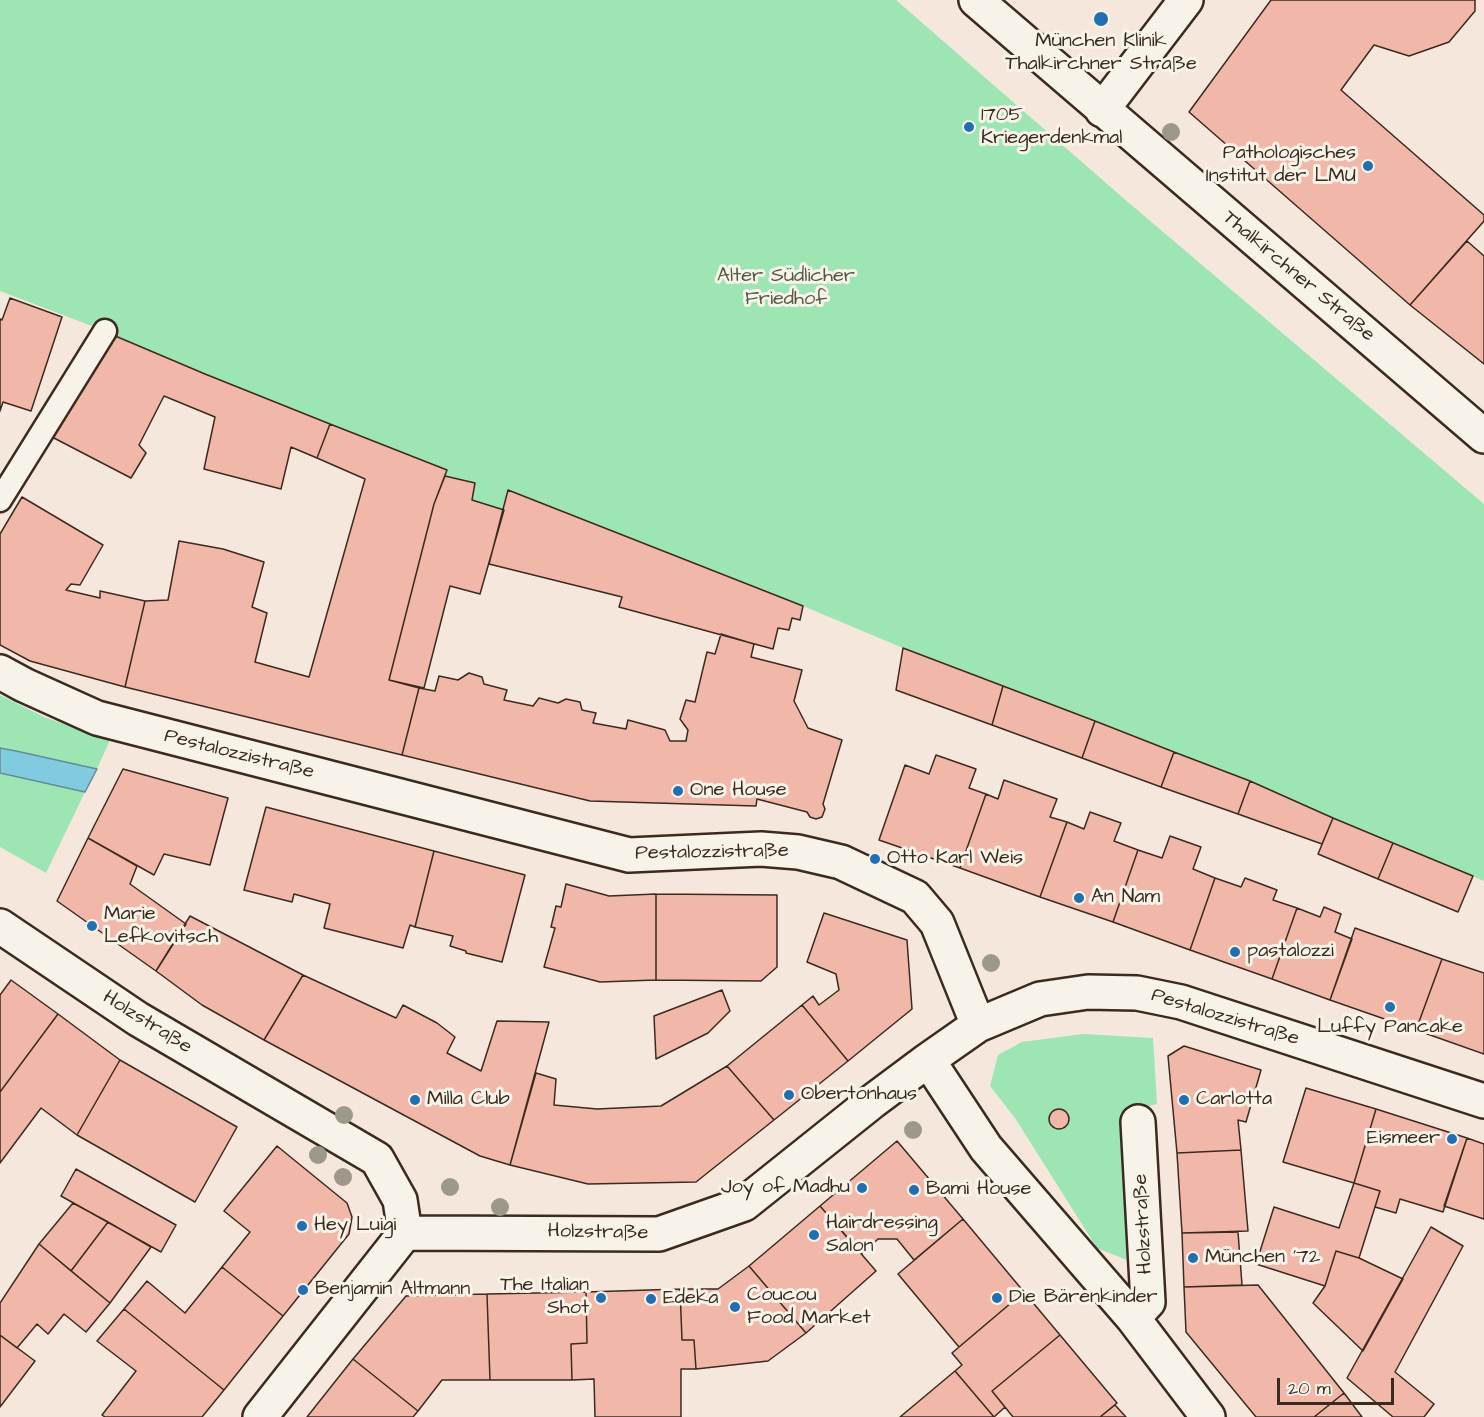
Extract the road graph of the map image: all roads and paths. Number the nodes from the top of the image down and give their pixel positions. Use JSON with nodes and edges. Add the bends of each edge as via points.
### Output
{"nodes":[{"id":1,"x":976,"y":0,"type":"edge"},
{"id":2,"x":1186,"y":0,"type":"edge"},
{"id":3,"x":1102,"y":110,"type":"junction"},
{"id":4,"x":105,"y":331,"type":"dead end"},
{"id":5,"x":1484,"y":436,"type":"edge"},
{"id":6,"x":0,"y":500,"type":"edge"},
{"id":7,"x":0,"y":672,"type":"edge"},
{"id":8,"x":0,"y":926,"type":"edge"},
{"id":9,"x":978,"y":1025,"type":"junction"},
{"id":10,"x":928,"y":1059,"type":"junction"},
{"id":11,"x":1484,"y":1101,"type":"edge"},
{"id":12,"x":1138,"y":1122,"type":"dead end"},
{"id":13,"x":405,"y":1233,"type":"junction"},
{"id":14,"x":1132,"y":1318,"type":"junction"},
{"id":15,"x":260,"y":1417,"type":"edge"},
{"id":16,"x":1208,"y":1417,"type":"edge"}],
"edges":[{"from":1,"to":3,"type":"street","name":"Thalkirchner Straße"},
{"from":2,"to":3,"type":"street"},
{"from":3,"to":5,"type":"street","name":"Thalkirchner Straße"},
{"from":4,"to":6,"type":"lane"},
{"from":7,"to":9,"type":"street","name":"Pestalozzistraße","via":[[97,718],[629,855],[761,849],[842,862],[915,897],[937,923]]},
{"from":8,"to":13,"type":"street","name":"Holzstraße","via":[[138,1019],[377,1159],[400,1200]]},
{"from":9,"to":10,"type":"street","name":"Holzstraße"},
{"from":9,"to":11,"type":"street","name":"Pestalozzistraße","via":[[1040,999],[1088,992],[1137,993],[1191,1005]]},
{"from":10,"to":13,"type":"street","name":"Holzstraße","via":[[744,1204],[659,1234]]},
{"from":10,"to":14,"type":"street","via":[[986,1148]]},
{"from":12,"to":14,"type":"street","name":"Holzstraße","via":[[1148,1302]]},
{"from":13,"to":15,"type":"street"},
{"from":14,"to":16,"type":"street"}]}
